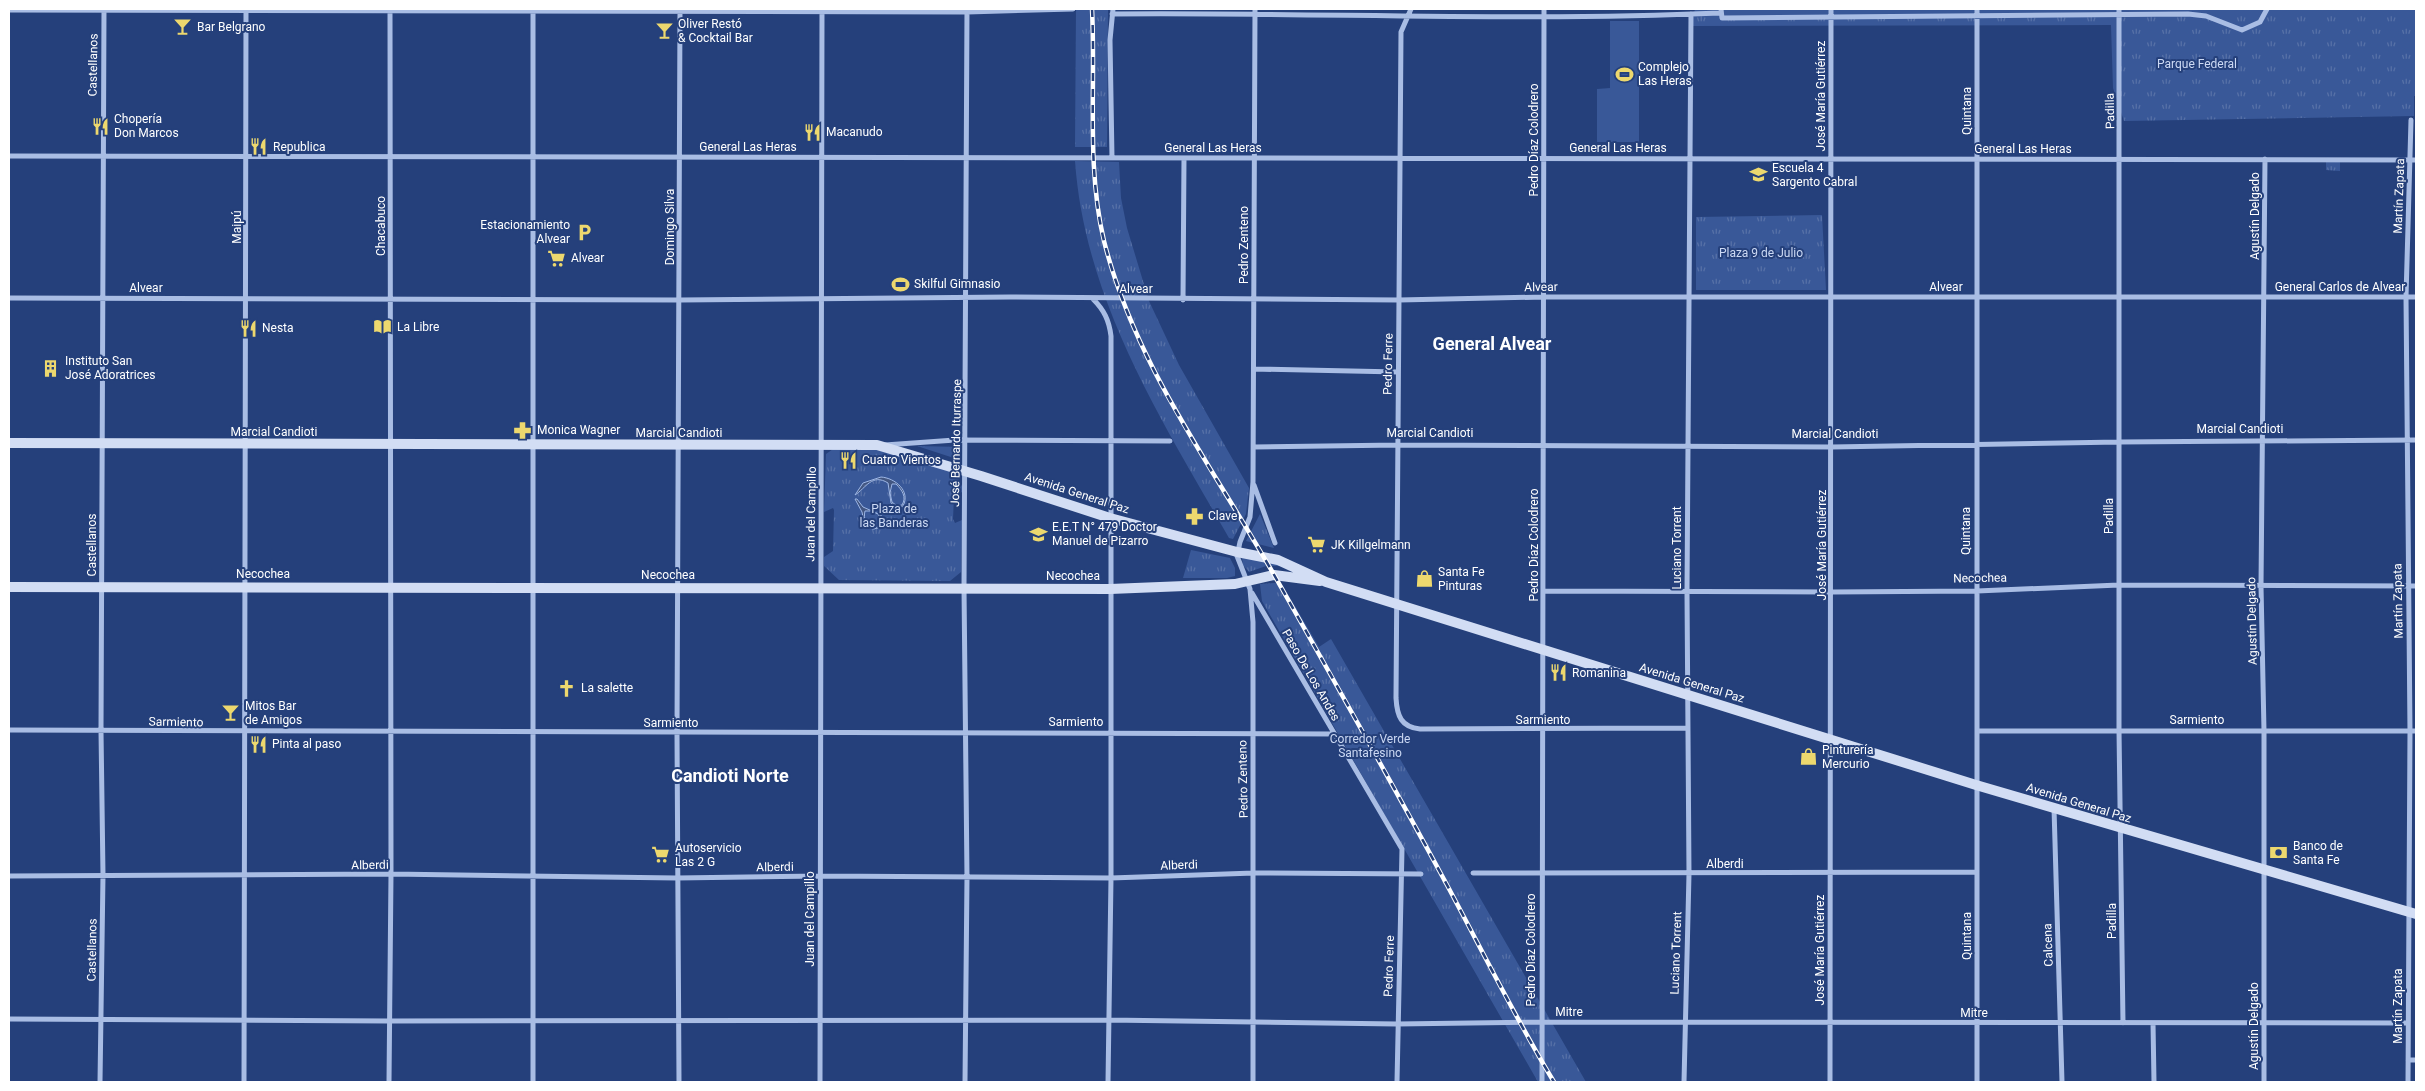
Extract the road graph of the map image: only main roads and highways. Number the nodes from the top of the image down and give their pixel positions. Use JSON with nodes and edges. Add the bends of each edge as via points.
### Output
{"nodes":[{"id":1,"x":9,"y":443,"type":"edge"},
{"id":2,"x":877,"y":445,"type":"joint"},
{"id":3,"x":1326,"y":582,"type":"junction"},
{"id":4,"x":9,"y":587,"type":"edge"},
{"id":5,"x":2413,"y":913,"type":"edge"}],
"edges":[{"from":1,"to":2,"type":"main road","name":"Marcial Candioti"},
{"from":2,"to":3,"type":"main road","name":"Avenida General Paz","via":[[1110,518],[1278,560]]},
{"from":3,"to":4,"type":"main road","name":"Necochea","via":[[1274,575],[1248,586],[1110,589]]},
{"from":3,"to":5,"type":"main road","name":"Avenida General Paz","via":[[1976,785]]}]}
